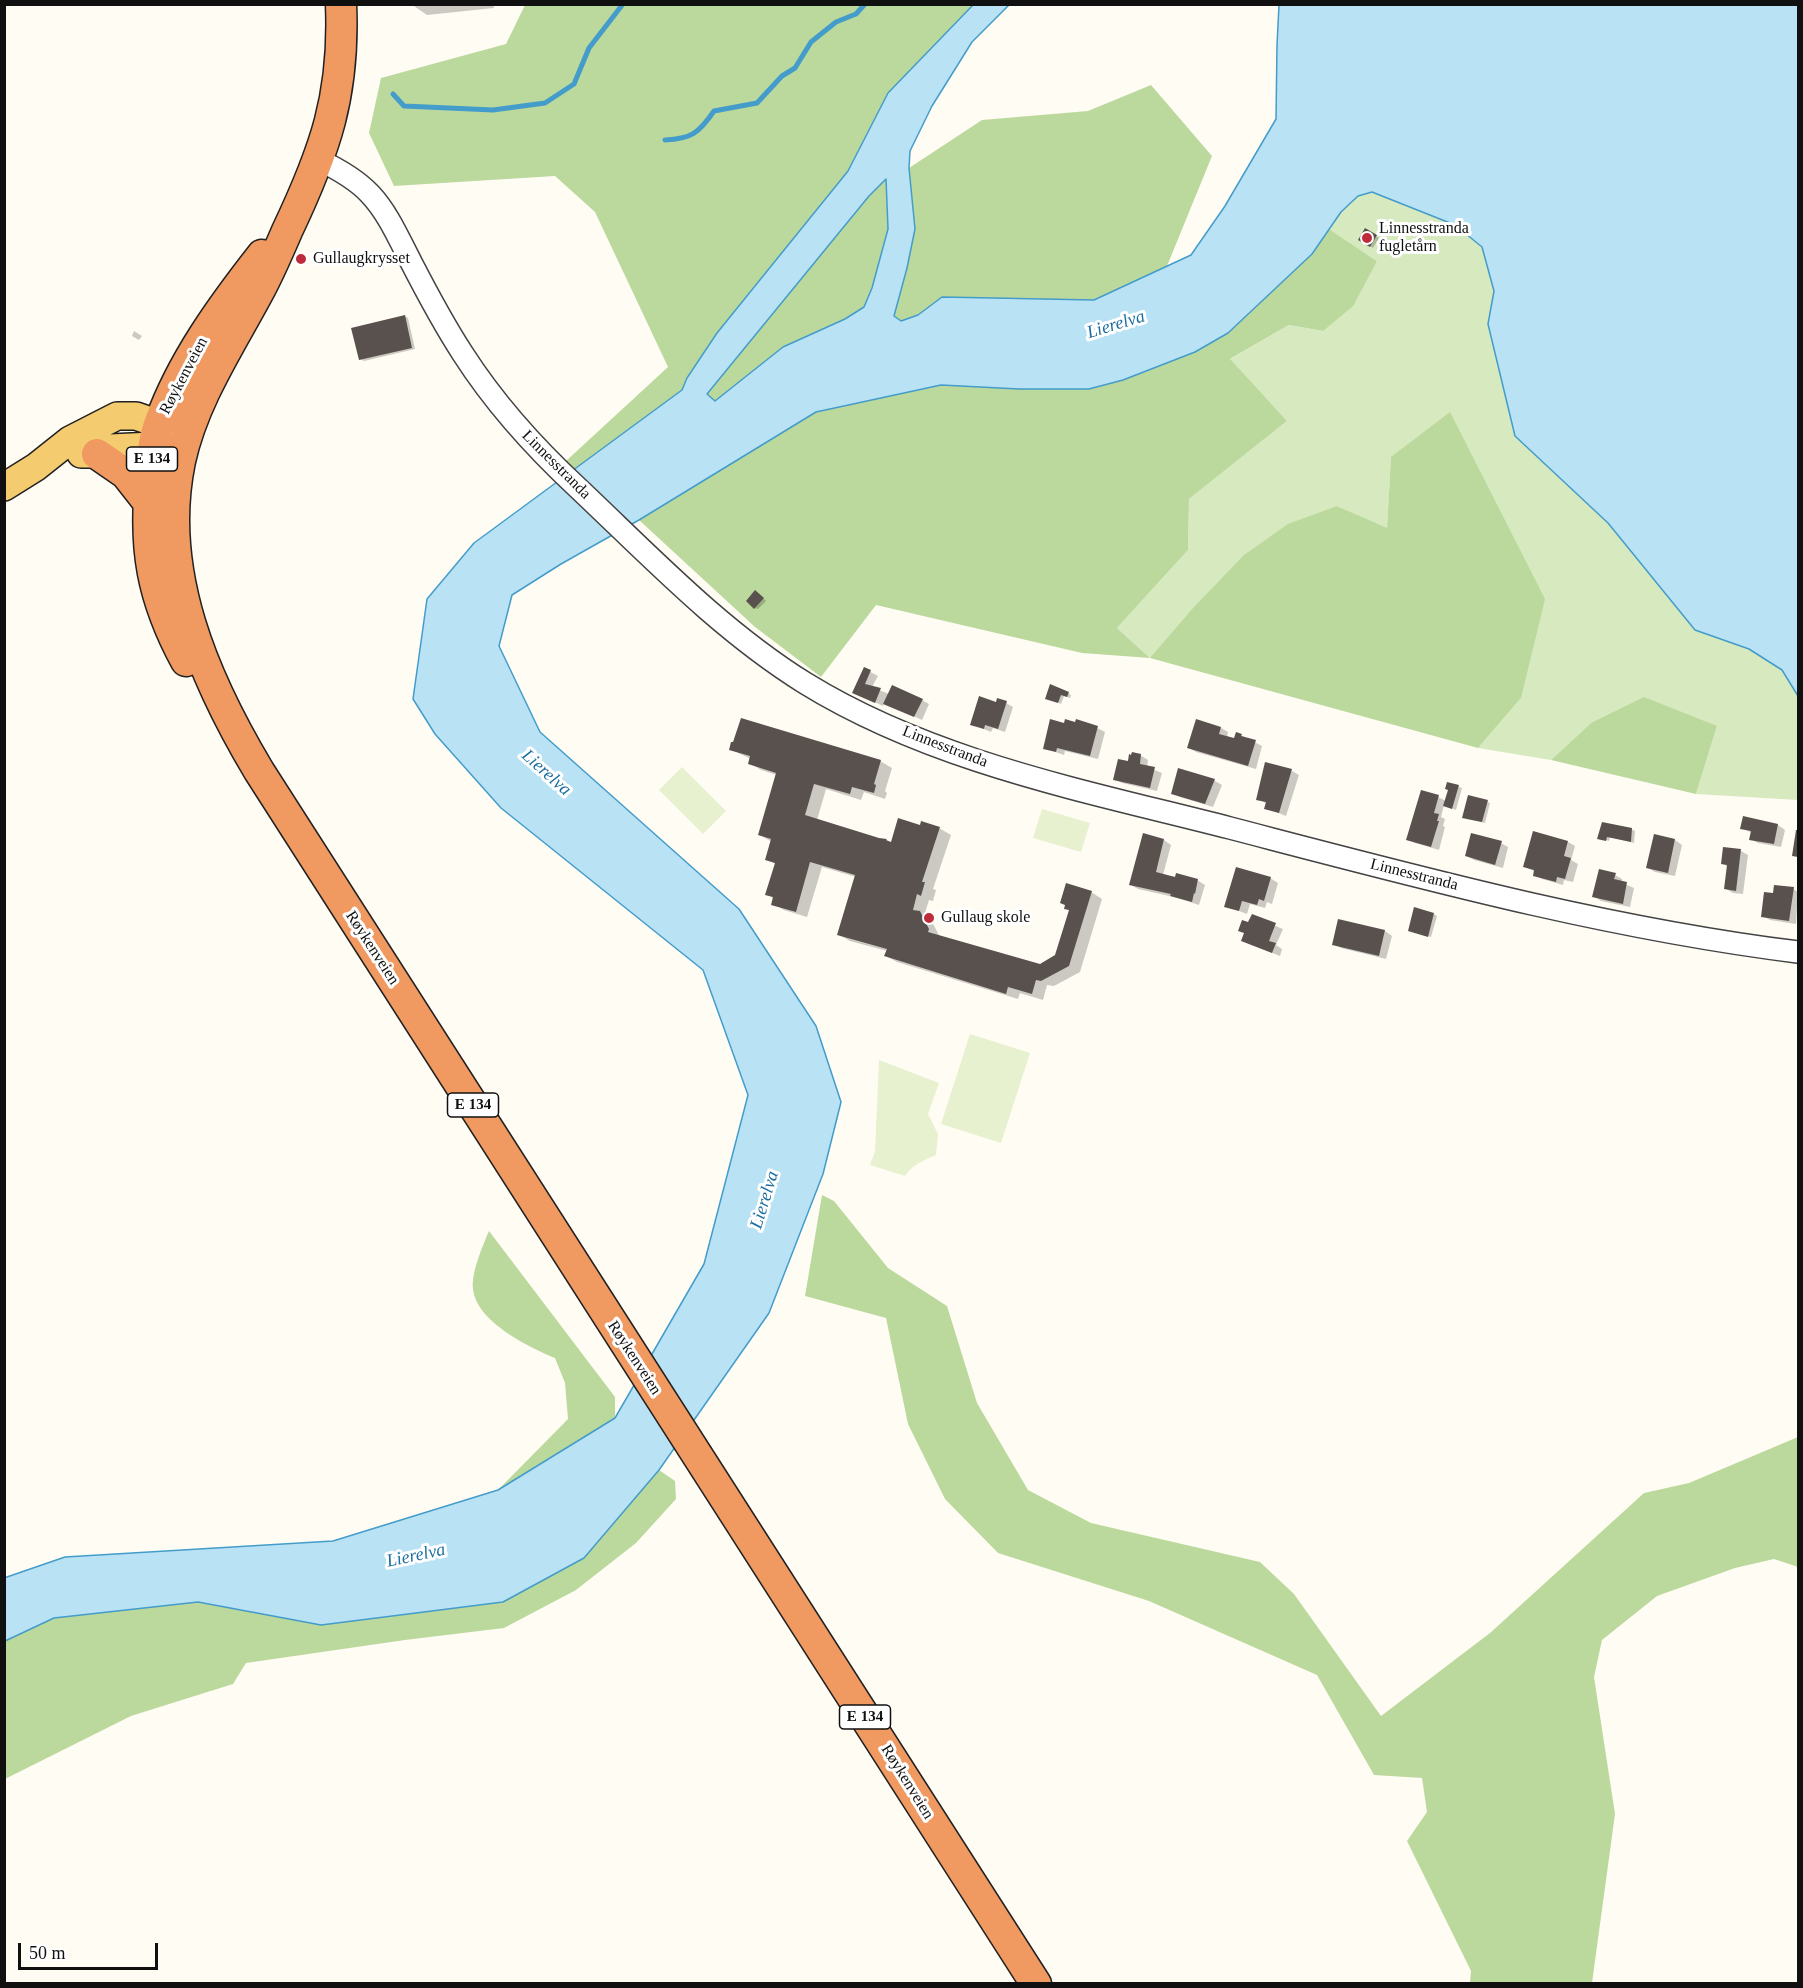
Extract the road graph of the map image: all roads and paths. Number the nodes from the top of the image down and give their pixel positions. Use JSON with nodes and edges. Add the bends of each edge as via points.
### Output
{"nodes":[{"id":1,"x":341,"y":4,"type":"edge"},
{"id":2,"x":319,"y":160,"type":"junction"},
{"id":3,"x":298,"y":207,"type":"junction"},
{"id":4,"x":156,"y":435,"type":"junction"},
{"id":5,"x":185,"y":444,"type":"junction"},
{"id":6,"x":97,"y":454,"type":"junction"},
{"id":7,"x":36,"y":467,"type":"junction"},
{"id":8,"x":4,"y":487,"type":"edge"},
{"id":9,"x":148,"y":502,"type":"junction"},
{"id":10,"x":235,"y":731,"type":"junction"},
{"id":11,"x":1798,"y":952,"type":"edge"},
{"id":12,"x":1036,"y":1983,"type":"edge"}],
"edges":[{"from":1,"to":2,"type":"highway","name":"Røykenveien","number":"E 134","via":[[336,98]]},
{"from":2,"to":3,"type":"highway","name":"Røykenveien","number":"E 134"},
{"from":2,"to":11,"type":"street","name":"Linnesstranda","via":[[343,172],[375,200],[470,365],[560,472],[737,634],[805,683],[858,712],[982,762],[1360,862],[1577,915]]},
{"from":3,"to":4,"type":"highway","name":"Røykenveien","number":"E 134","via":[[199,344],[174,388]]},
{"from":3,"to":5,"type":"highway","name":"Røykenveien","number":"E 134","via":[[260,290],[211,380]]},
{"from":4,"to":5,"type":"main road"},
{"from":4,"to":6,"type":"main road"},
{"from":4,"to":7,"type":"main road","via":[[136,416],[117,416],[70,440]]},
{"from":4,"to":9,"type":"highway","name":"Røykenveien","number":"E 134"},
{"from":5,"to":10,"type":"highway","name":"Røykenveien","number":"E 134","via":[[175,519],[182,594],[203,662]]},
{"from":6,"to":7,"type":"main road","via":[[73,456]]},
{"from":6,"to":9,"type":"highway","number":"E 134","via":[[126,474]]},
{"from":7,"to":8,"type":"main road"},
{"from":9,"to":10,"type":"highway","name":"Røykenveien","number":"E 134","via":[[147,538],[164,616],[191,671]]},
{"from":10,"to":12,"type":"highway","name":"Røykenveien","number":"E 134"}]}
